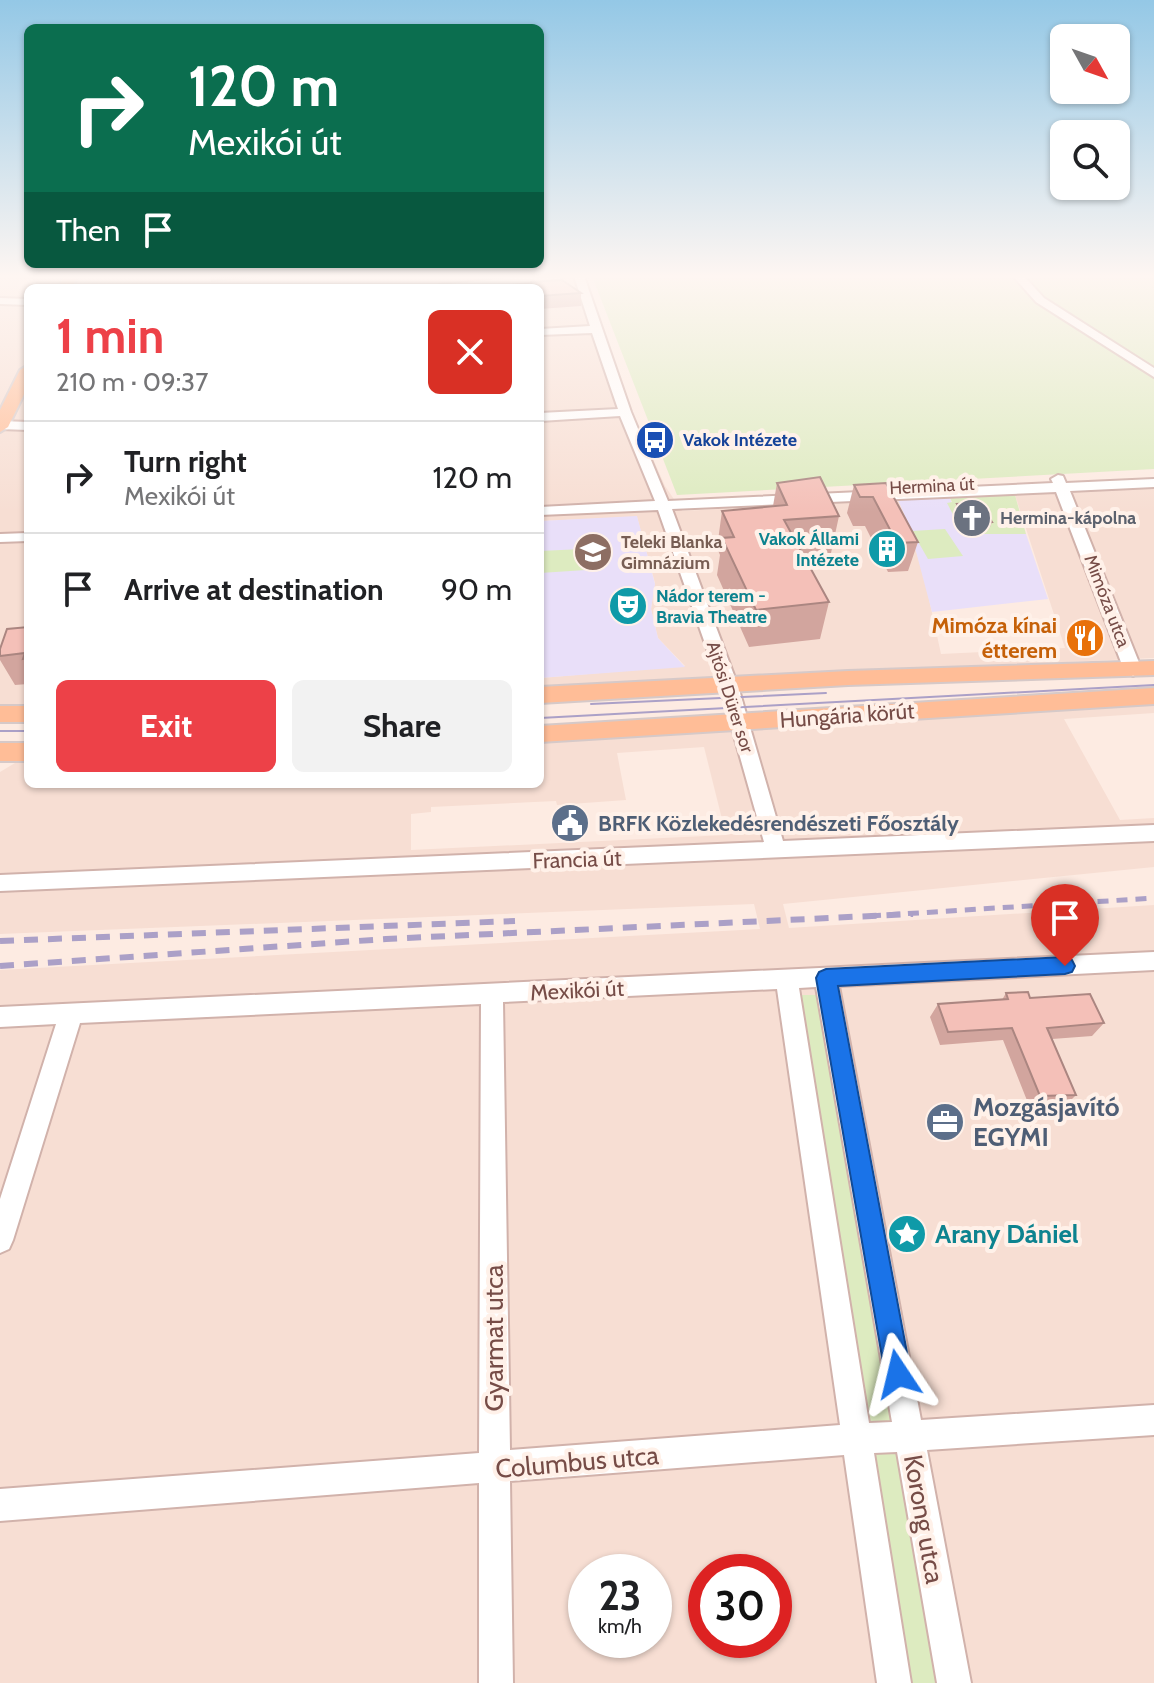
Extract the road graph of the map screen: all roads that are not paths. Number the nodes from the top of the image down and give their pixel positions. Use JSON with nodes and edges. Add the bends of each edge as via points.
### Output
{"nodes":[{"id":1,"x":606,"y":355,"type":"edge"},
{"id":2,"x":1125,"y":355,"type":"edge"},
{"id":3,"x":1154,"y":373,"type":"edge"},
{"id":4,"x":24,"y":378,"type":"edge"},
{"id":5,"x":625,"y":412,"type":"junction"},
{"id":6,"x":544,"y":417,"type":"edge"},
{"id":7,"x":0,"y":426,"type":"edge"},
{"id":8,"x":24,"y":426,"type":"edge"},
{"id":9,"x":1154,"y":475,"type":"edge"},
{"id":10,"x":1154,"y":483,"type":"edge"},
{"id":11,"x":1061,"y":484,"type":"junction"},
{"id":12,"x":663,"y":504,"type":"junction"},
{"id":13,"x":544,"y":511,"type":"edge"},
{"id":14,"x":24,"y":537,"type":"edge"},
{"id":15,"x":0,"y":538,"type":"edge"},
{"id":16,"x":1143,"y":669,"type":"edge"},
{"id":17,"x":729,"y":686,"type":"junction"},
{"id":18,"x":544,"y":695,"type":"edge"},
{"id":19,"x":1154,"y":696,"type":"edge"},
{"id":20,"x":1,"y":714,"type":"edge"},
{"id":21,"x":24,"y":714,"type":"edge"},
{"id":22,"x":739,"y":721,"type":"junction"},
{"id":23,"x":544,"y":734,"type":"edge"},
{"id":24,"x":24,"y":752,"type":"edge"},
{"id":25,"x":1,"y":754,"type":"edge"},
{"id":26,"x":1154,"y":833,"type":"edge"},
{"id":27,"x":776,"y":850,"type":"junction"},
{"id":28,"x":0,"y":883,"type":"edge"},
{"id":29,"x":1154,"y":961,"type":"edge"},
{"id":30,"x":826,"y":978,"type":"junction"},
{"id":31,"x":787,"y":980,"type":"junction"},
{"id":32,"x":492,"y":993,"type":"junction"},
{"id":33,"x":71,"y":1015,"type":"junction"},
{"id":34,"x":0,"y":1017,"type":"edge"},
{"id":35,"x":0,"y":1240,"type":"edge"},
{"id":36,"x":1154,"y":1420,"type":"edge"},
{"id":37,"x":909,"y":1437,"type":"junction"},
{"id":38,"x":857,"y":1439,"type":"junction"},
{"id":39,"x":495,"y":1468,"type":"junction"},
{"id":40,"x":0,"y":1505,"type":"edge"},
{"id":41,"x":496,"y":1683,"type":"edge"},
{"id":42,"x":894,"y":1683,"type":"edge"},
{"id":43,"x":954,"y":1683,"type":"edge"}],
"edges":[{"from":1,"to":5,"type":"street","name":"Ajtósi Dürer sor"},
{"from":2,"to":3,"type":"street"},
{"from":4,"to":7,"type":"main road"},
{"from":5,"to":6,"type":"street"},
{"from":5,"to":12,"type":"street","name":"Ajtósi Dürer sor"},
{"from":7,"to":8,"type":"street"},
{"from":9,"to":11,"type":"street","name":"Hermina út"},
{"from":10,"to":11,"type":"street","name":"Hermina út"},
{"from":11,"to":12,"type":"street","name":"Hermina út"},
{"from":11,"to":16,"type":"street","name":"Mimóza utca"},
{"from":12,"to":13,"type":"street","name":"Hermina út"},
{"from":12,"to":17,"type":"street","name":"Ajtósi Dürer sor"},
{"from":14,"to":15,"type":"street"},
{"from":16,"to":17,"type":"main road","name":"Hungária körút"},
{"from":17,"to":18,"type":"main road","name":"Hungária körút"},
{"from":17,"to":22,"type":"street","name":"Ajtósi Dürer sor"},
{"from":19,"to":22,"type":"main road","name":"Hungária körút"},
{"from":20,"to":21,"type":"main road"},
{"from":22,"to":23,"type":"main road","name":"Hungária körút"},
{"from":22,"to":27,"type":"street","name":"Ajtósi Dürer sor"},
{"from":24,"to":25,"type":"main road"},
{"from":26,"to":27,"type":"street","name":"Francia út"},
{"from":27,"to":28,"type":"street","name":"Francia út"},
{"from":29,"to":30,"type":"street","name":"Mexikói út"},
{"from":30,"to":31,"type":"street","name":"Mexikói út"},
{"from":30,"to":37,"type":"street","name":"Korong utca"},
{"from":31,"to":32,"type":"street","name":"Mexikói út"},
{"from":31,"to":38,"type":"street"},
{"from":32,"to":33,"type":"street","name":"Mexikói út"},
{"from":32,"to":39,"type":"street","name":"Gyarmat utca"},
{"from":33,"to":34,"type":"street","name":"Mexikói út"},
{"from":33,"to":35,"type":"street"},
{"from":36,"to":37,"type":"street","name":"Columbus utca"},
{"from":37,"to":38,"type":"street","name":"Columbus utca"},
{"from":37,"to":43,"type":"street","name":"Korong utca"},
{"from":38,"to":39,"type":"street","name":"Columbus utca"},
{"from":38,"to":42,"type":"street"},
{"from":39,"to":40,"type":"street","name":"Columbus utca"},
{"from":39,"to":41,"type":"street","name":"Gyarmat utca"}]}
